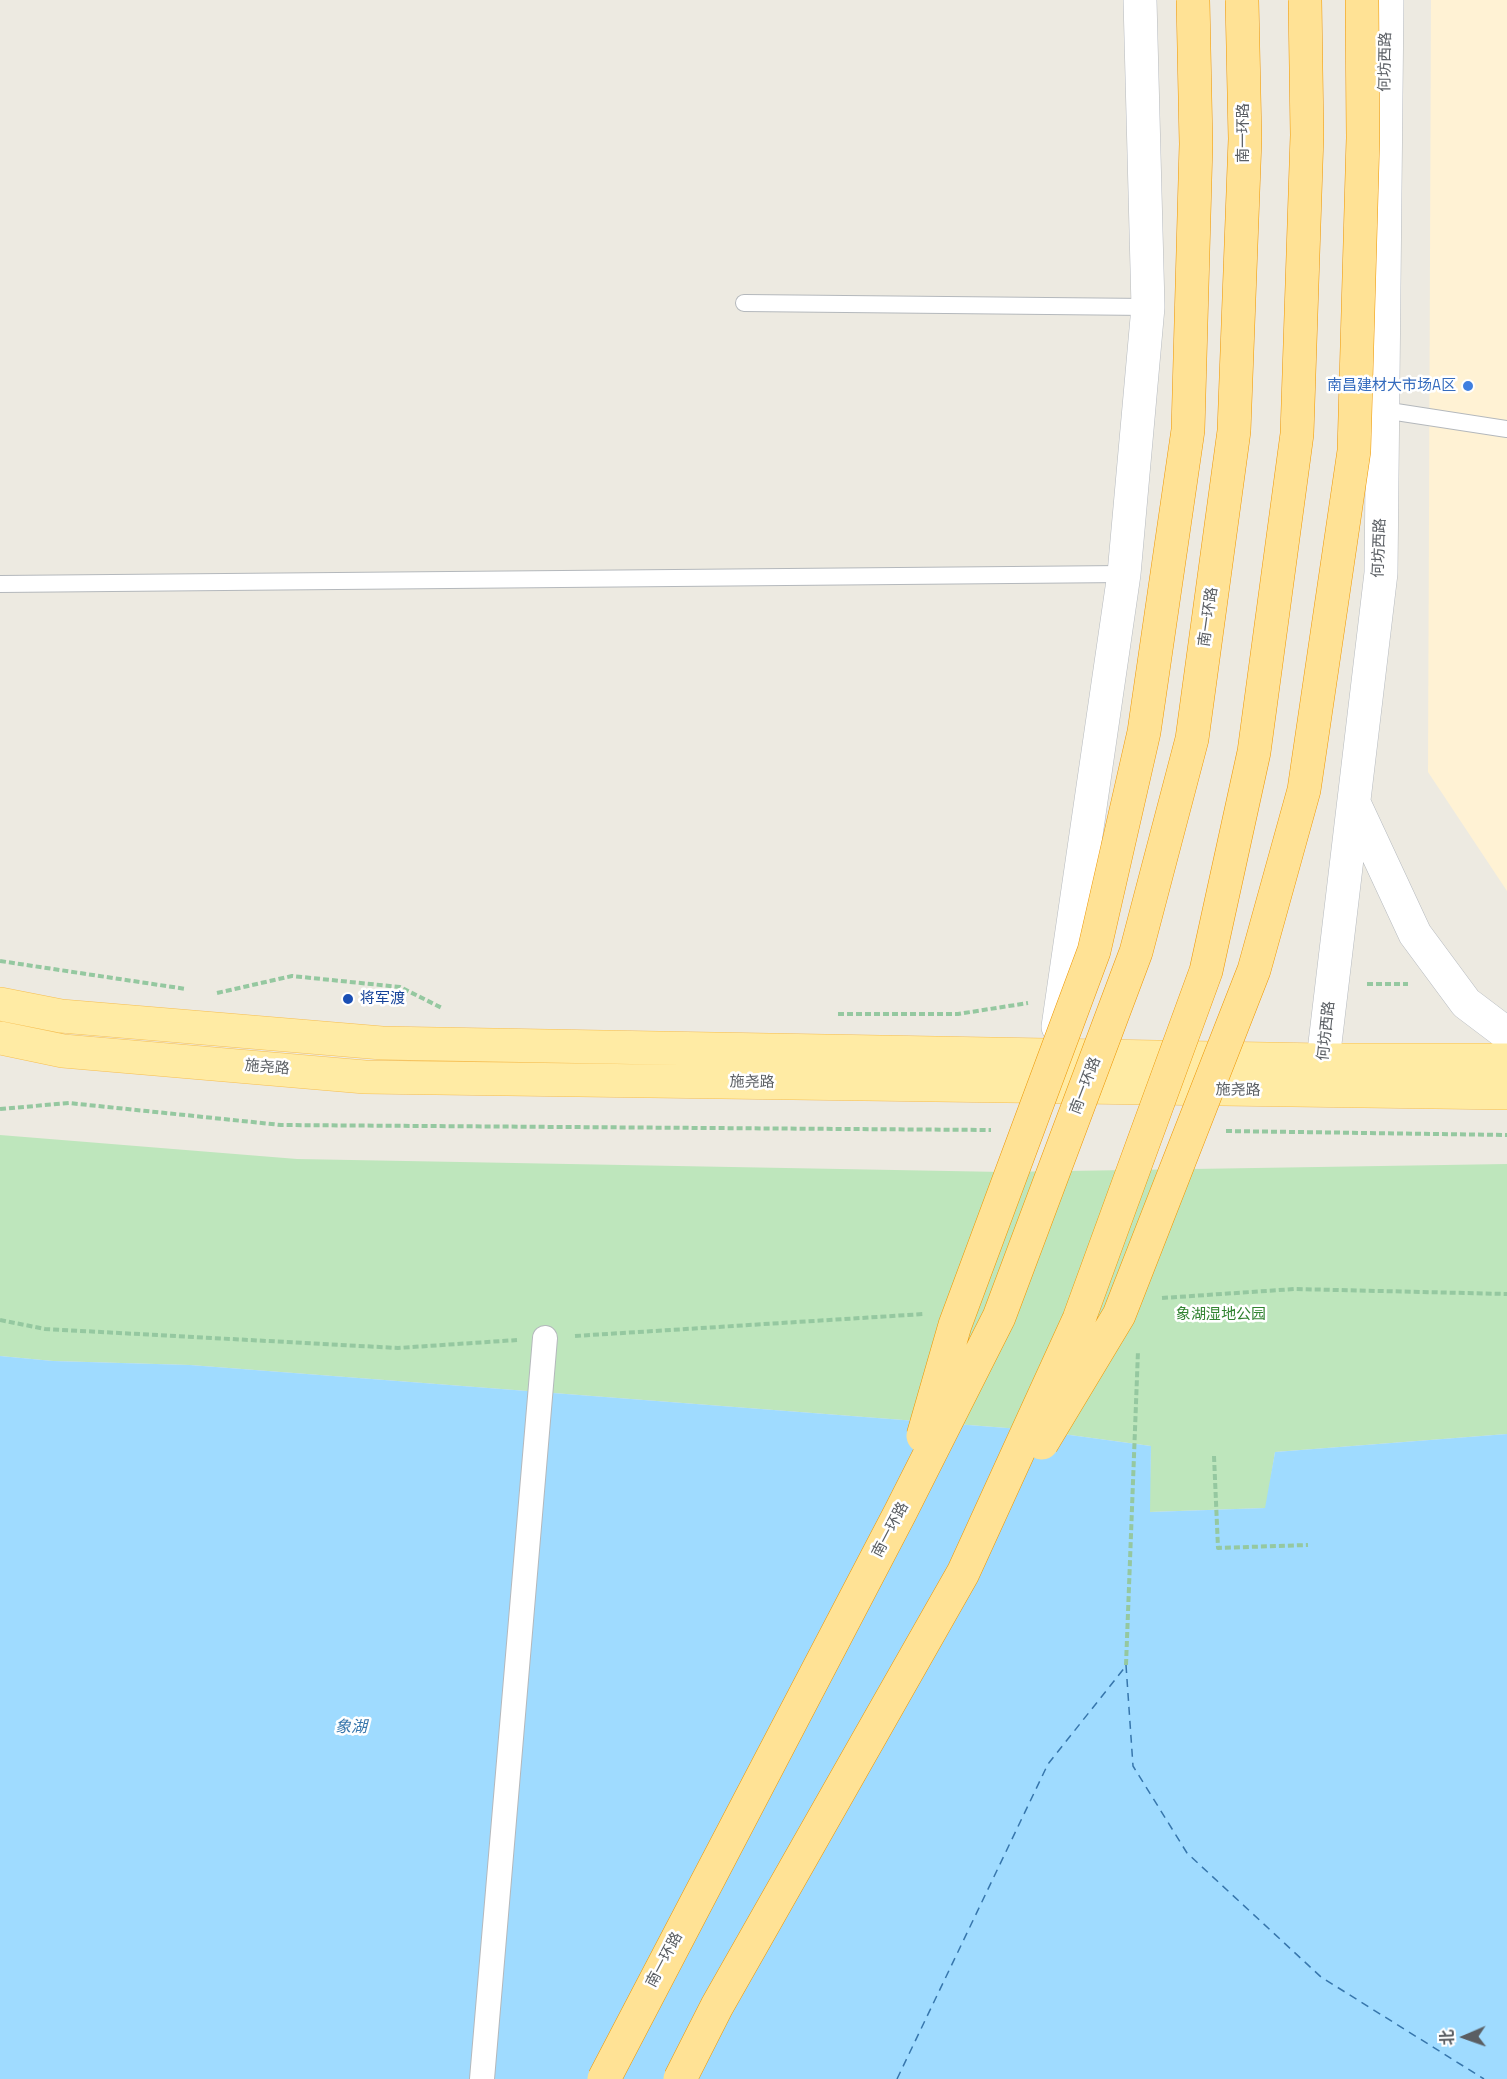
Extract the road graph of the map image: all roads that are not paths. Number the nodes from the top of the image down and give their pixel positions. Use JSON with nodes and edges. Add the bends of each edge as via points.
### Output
{"nodes":[{"id":1,"x":1140,"y":0,"type":"edge"},
{"id":2,"x":1193,"y":0,"type":"edge"},
{"id":3,"x":1242,"y":0,"type":"edge"},
{"id":4,"x":1305,"y":0,"type":"edge"},
{"id":5,"x":1362,"y":0,"type":"edge"},
{"id":6,"x":1387,"y":0,"type":"edge"},
{"id":7,"x":744,"y":303,"type":"dead end"},
{"id":8,"x":1148,"y":307,"type":"junction"},
{"id":9,"x":1383,"y":410,"type":"junction"},
{"id":10,"x":1507,"y":429,"type":"edge"},
{"id":11,"x":1124,"y":574,"type":"junction"},
{"id":12,"x":0,"y":584,"type":"edge"},
{"id":13,"x":1354,"y":803,"type":"junction"},
{"id":14,"x":0,"y":1004,"type":"edge"},
{"id":15,"x":1507,"y":1034,"type":"edge"},
{"id":16,"x":0,"y":1038,"type":"edge"},
{"id":17,"x":1054,"y":1055,"type":"junction"},
{"id":18,"x":1323,"y":1060,"type":"junction"},
{"id":19,"x":1507,"y":1060,"type":"edge"},
{"id":20,"x":1049,"y":1088,"type":"junction"},
{"id":21,"x":1323,"y":1093,"type":"junction"},
{"id":22,"x":1507,"y":1093,"type":"edge"},
{"id":23,"x":545,"y":1338,"type":"road end"},
{"id":24,"x":900,"y":1513,"type":"junction"},
{"id":25,"x":963,"y":1573,"type":"junction"},
{"id":26,"x":482,"y":2079,"type":"edge"},
{"id":27,"x":604,"y":2079,"type":"edge"},
{"id":28,"x":680,"y":2079,"type":"edge"}],
"edges":[{"from":1,"to":8,"type":"main road"},
{"from":2,"to":24,"type":"highway","bridge":true,"via":[[1196,144],[1188,430],[1144,732],[1094,951],[955,1325]]},
{"from":3,"to":24,"type":"highway","name":"南一环路","bridge":true,"via":[[1245,139],[1234,431],[1192,739],[1136,952],[1003,1306]]},
{"from":4,"to":25,"type":"highway","bridge":true,"via":[[1306,135],[1297,434],[1254,752],[1206,970],[1079,1319]]},
{"from":5,"to":25,"type":"highway","bridge":true,"via":[[1363,138],[1354,451],[1304,790],[1254,970],[1119,1315]]},
{"from":6,"to":9,"type":"main road","name":"何坊西路"},
{"from":7,"to":8,"type":"lane"},
{"from":8,"to":11,"type":"main road"},
{"from":9,"to":10,"type":"lane"},
{"from":9,"to":13,"type":"main road","name":"何坊西路","via":[[1381,573]]},
{"from":11,"to":12,"type":"lane"},
{"from":11,"to":17,"type":"main road"},
{"from":13,"to":15,"type":"main road","via":[[1415,934],[1466,1002]]},
{"from":13,"to":18,"type":"main road","name":"何坊西路"},
{"from":14,"to":17,"type":"main road","via":[[61,1016],[382,1043]]},
{"from":16,"to":20,"type":"main road","name":"施尧路","via":[[63,1051],[365,1077]]},
{"from":17,"to":18,"type":"main road"},
{"from":17,"to":20,"type":"main road"},
{"from":18,"to":19,"type":"main road"},
{"from":18,"to":21,"type":"main road","name":"何坊西路"},
{"from":20,"to":21,"type":"main road","name":"施尧路"},
{"from":21,"to":22,"type":"main road","name":"施尧路"},
{"from":23,"to":26,"type":"street"},
{"from":24,"to":27,"type":"highway","name":"南一环路","bridge":true},
{"from":25,"to":28,"type":"highway","bridge":true,"via":[[717,2006]]}]}
